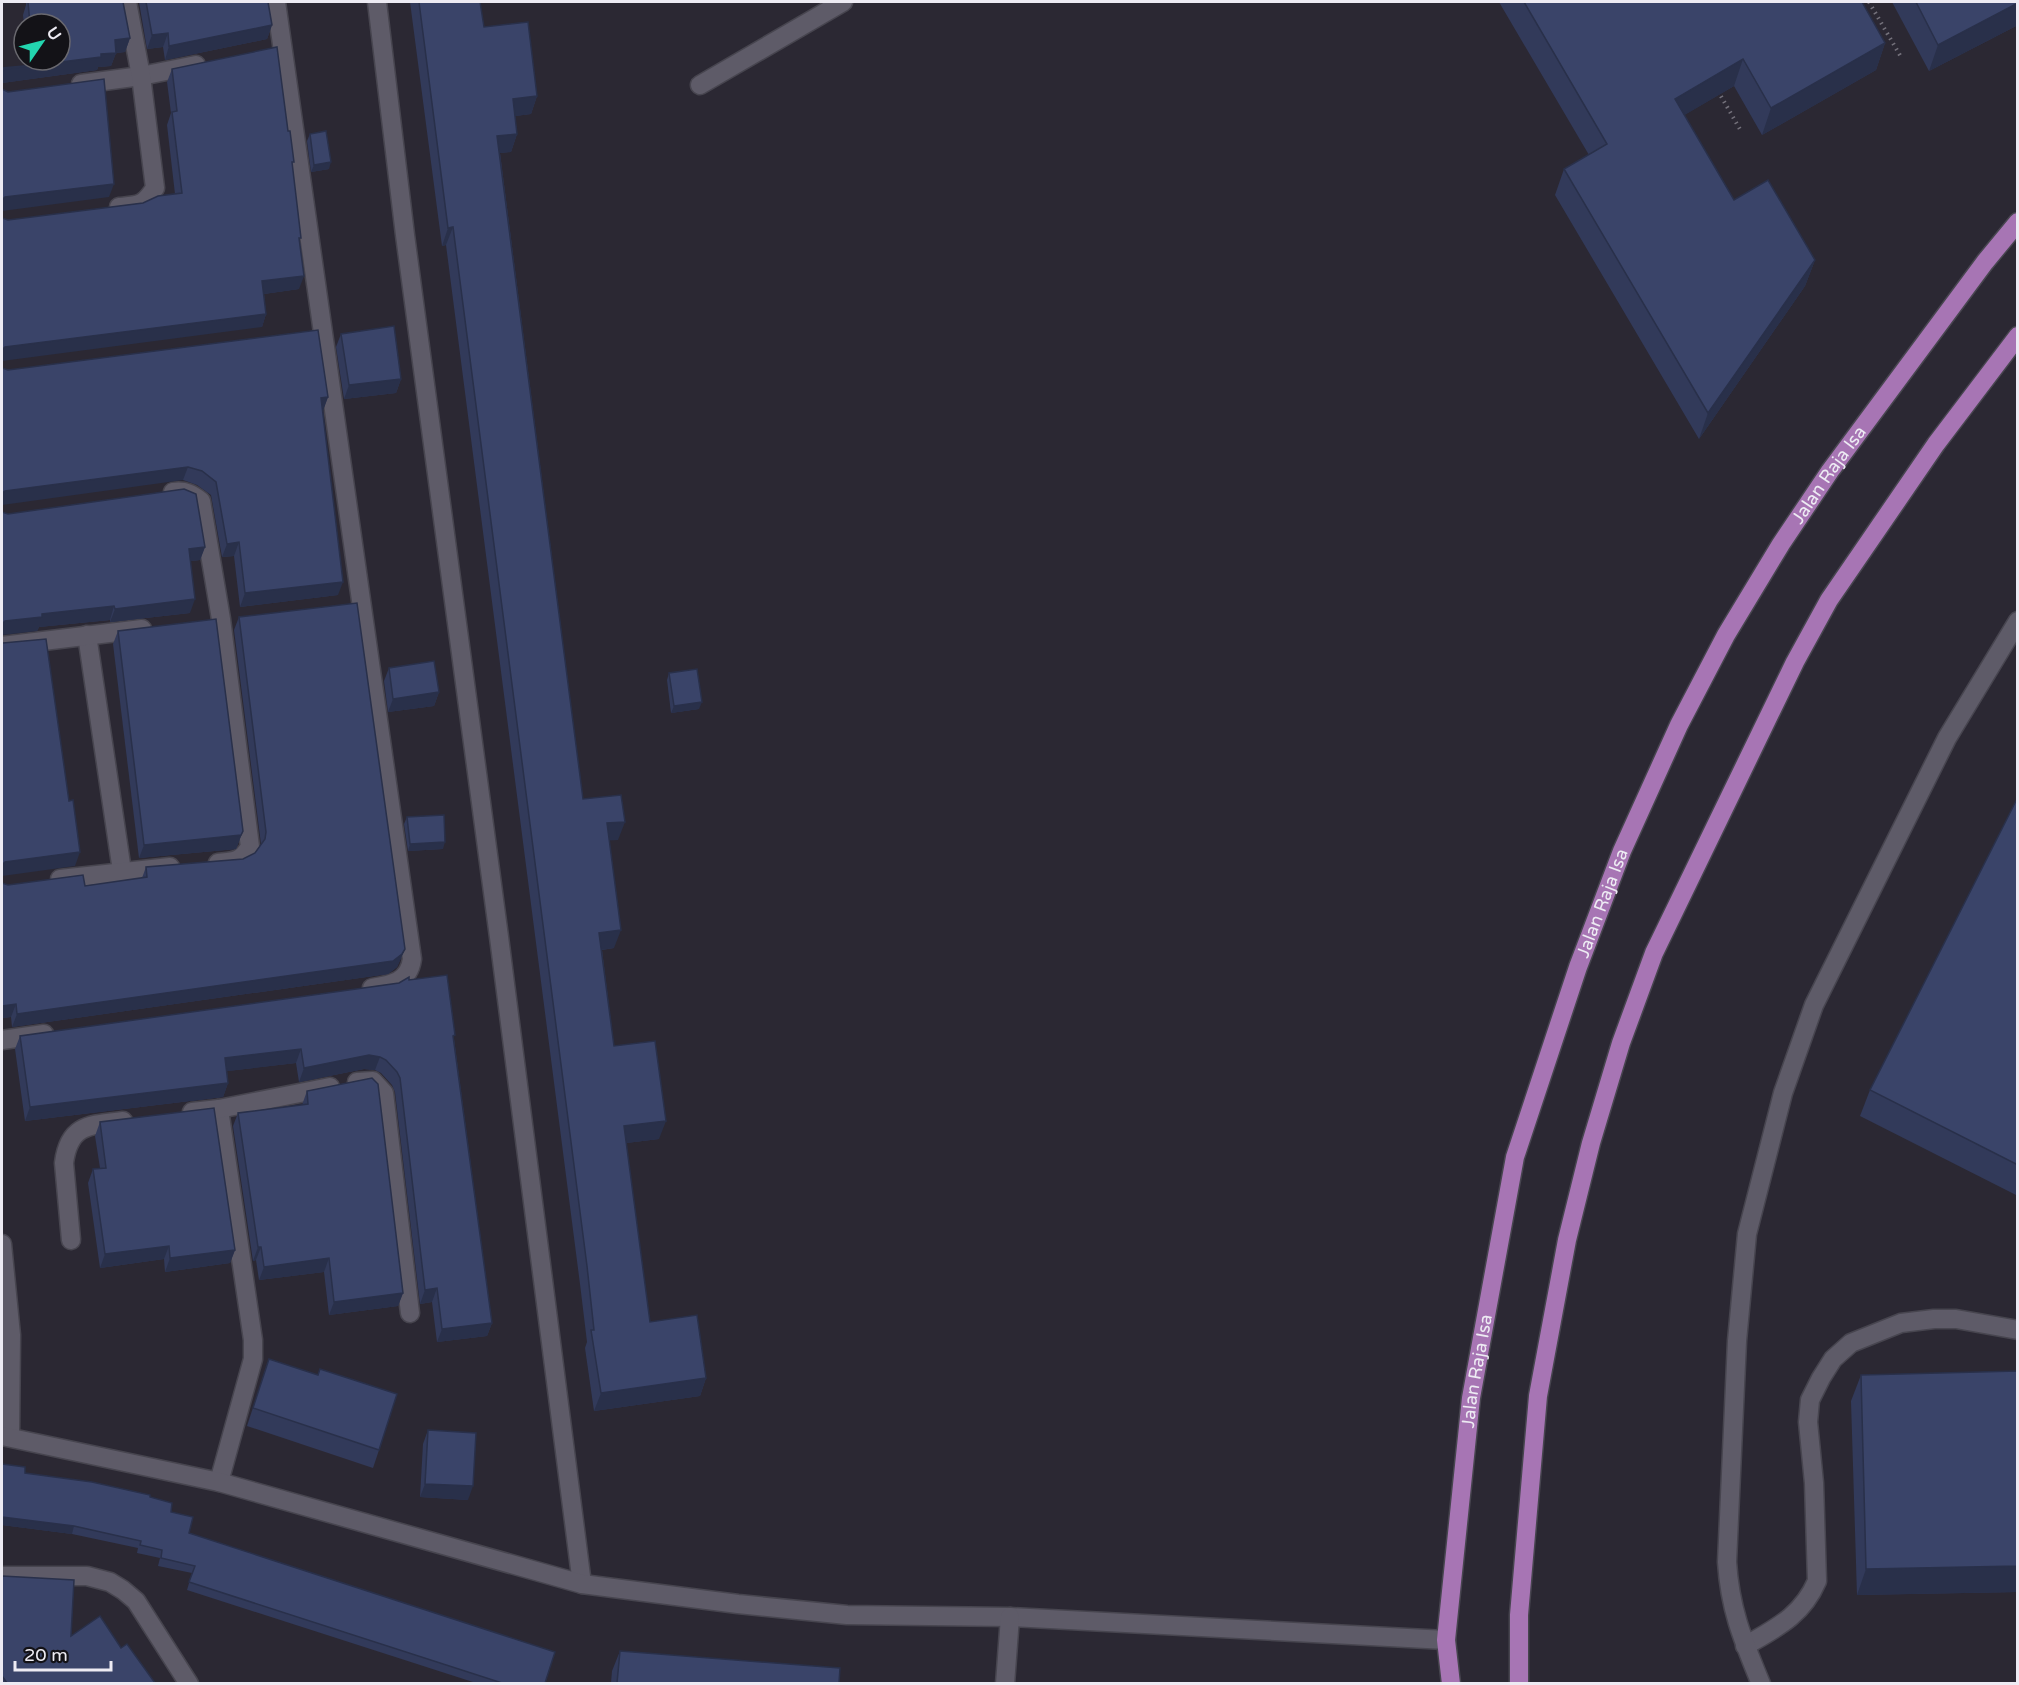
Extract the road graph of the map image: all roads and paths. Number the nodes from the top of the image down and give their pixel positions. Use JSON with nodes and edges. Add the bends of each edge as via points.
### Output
{"nodes":[{"id":1,"x":127,"y":2,"type":"edge"},
{"id":2,"x":276,"y":2,"type":"edge"},
{"id":3,"x":377,"y":2,"type":"edge"},
{"id":4,"x":843,"y":2,"type":"edge"},
{"id":5,"x":1869,"y":2,"type":"edge"},
{"id":6,"x":283,"y":48,"type":"junction"},
{"id":7,"x":261,"y":52,"type":"edge"},
{"id":8,"x":1901,"y":57,"type":"dead end"},
{"id":9,"x":217,"y":61,"type":"edge"},
{"id":10,"x":141,"y":76,"type":"junction"},
{"id":11,"x":1712,"y":81,"type":"edge"},
{"id":12,"x":700,"y":85,"type":"dead end"},
{"id":13,"x":60,"y":86,"type":"edge"},
{"id":14,"x":1741,"y":131,"type":"dead end"},
{"id":15,"x":103,"y":209,"type":"edge"},
{"id":16,"x":2018,"y":222,"type":"edge"},
{"id":17,"x":2018,"y":336,"type":"edge"},
{"id":18,"x":158,"y":494,"type":"edge"},
{"id":19,"x":244,"y":617,"type":"edge"},
{"id":20,"x":220,"y":620,"type":"junction"},
{"id":21,"x":2018,"y":621,"type":"edge"},
{"id":22,"x":198,"y":622,"type":"edge"},
{"id":23,"x":154,"y":627,"type":"edge"},
{"id":24,"x":87,"y":635,"type":"junction"},
{"id":25,"x":2,"y":646,"type":"edge"},
{"id":26,"x":122,"y":872,"type":"junction"},
{"id":27,"x":45,"y":881,"type":"edge"},
{"id":28,"x":356,"y":990,"type":"edge"},
{"id":29,"x":61,"y":1032,"type":"edge"},
{"id":30,"x":2,"y":1040,"type":"edge"},
{"id":31,"x":219,"y":1109,"type":"junction"},
{"id":32,"x":172,"y":1115,"type":"edge"},
{"id":33,"x":137,"y":1119,"type":"edge"},
{"id":34,"x":71,"y":1240,"type":"dead end"},
{"id":35,"x":2,"y":1246,"type":"edge"},
{"id":36,"x":410,"y":1313,"type":"dead end"},
{"id":37,"x":2018,"y":1330,"type":"edge"},
{"id":38,"x":6,"y":1437,"type":"edge"},
{"id":39,"x":219,"y":1482,"type":"junction"},
{"id":40,"x":2,"y":1576,"type":"edge"},
{"id":41,"x":582,"y":1584,"type":"junction"},
{"id":42,"x":1011,"y":1617,"type":"junction"},
{"id":43,"x":1446,"y":1640,"type":"junction"},
{"id":44,"x":1745,"y":1646,"type":"junction"},
{"id":45,"x":189,"y":1683,"type":"edge"},
{"id":46,"x":1005,"y":1683,"type":"edge"},
{"id":47,"x":1451,"y":1683,"type":"edge"},
{"id":48,"x":1519,"y":1683,"type":"edge"},
{"id":49,"x":1761,"y":1683,"type":"edge"}],
"edges":[{"from":1,"to":10,"type":"street"},
{"from":2,"to":6,"type":"street"},
{"from":3,"to":41,"type":"street"},
{"from":4,"to":12,"type":"street"},
{"from":5,"to":8,"type":"path"},
{"from":6,"to":7,"type":"street"},
{"from":6,"to":28,"type":"street","via":[[316,332],[412,959],[411,969],[392,985]]},
{"from":9,"to":10,"type":"street"},
{"from":10,"to":13,"type":"street"},
{"from":10,"to":15,"type":"street","via":[[155,188],[146,201],[137,205]]},
{"from":11,"to":14,"type":"path"},
{"from":16,"to":43,"type":"main road","name":"Jalan Raja Isa","via":[[1830,471],[1781,544],[1726,635],[1679,725],[1622,851],[1578,967],[1515,1157],[1471,1398]]},
{"from":17,"to":48,"type":"main road","via":[[1936,444],[1829,600],[1654,953],[1591,1143],[1567,1240],[1538,1396],[1519,1615]]},
{"from":18,"to":20,"type":"street","via":[[180,491],[201,501]]},
{"from":19,"to":20,"type":"street"},
{"from":20,"to":22,"type":"street"},
{"from":20,"to":26,"type":"street","via":[[250,847],[237,861]]},
{"from":21,"to":44,"type":"street","via":[[1947,738],[1819,995],[1783,1093],[1747,1234],[1737,1341],[1727,1562],[1729,1591]]},
{"from":23,"to":24,"type":"street"},
{"from":24,"to":25,"type":"street"},
{"from":24,"to":26,"type":"street"},
{"from":26,"to":27,"type":"street"},
{"from":29,"to":30,"type":"street"},
{"from":31,"to":32,"type":"street"},
{"from":31,"to":36,"type":"street","via":[[366,1080],[377,1084],[384,1093]]},
{"from":31,"to":39,"type":"street","via":[[253,1359]]},
{"from":33,"to":34,"type":"street","via":[[90,1125],[78,1130],[70,1140],[64,1163]]},
{"from":35,"to":38,"type":"street","via":[[11,1335]]},
{"from":37,"to":44,"type":"street","via":[[1956,1319],[1901,1323],[1851,1343],[1833,1359],[1810,1400],[1808,1422],[1816,1581],[1811,1594],[1787,1621]]},
{"from":38,"to":39,"type":"street"},
{"from":39,"to":41,"type":"street"},
{"from":40,"to":45,"type":"street","via":[[87,1576],[110,1582],[136,1601]]},
{"from":41,"to":42,"type":"street","via":[[847,1615]]},
{"from":42,"to":43,"type":"street"},
{"from":42,"to":46,"type":"street"},
{"from":43,"to":47,"type":"main road","name":"Jalan Raja Isa"},
{"from":44,"to":49,"type":"street"}]}
